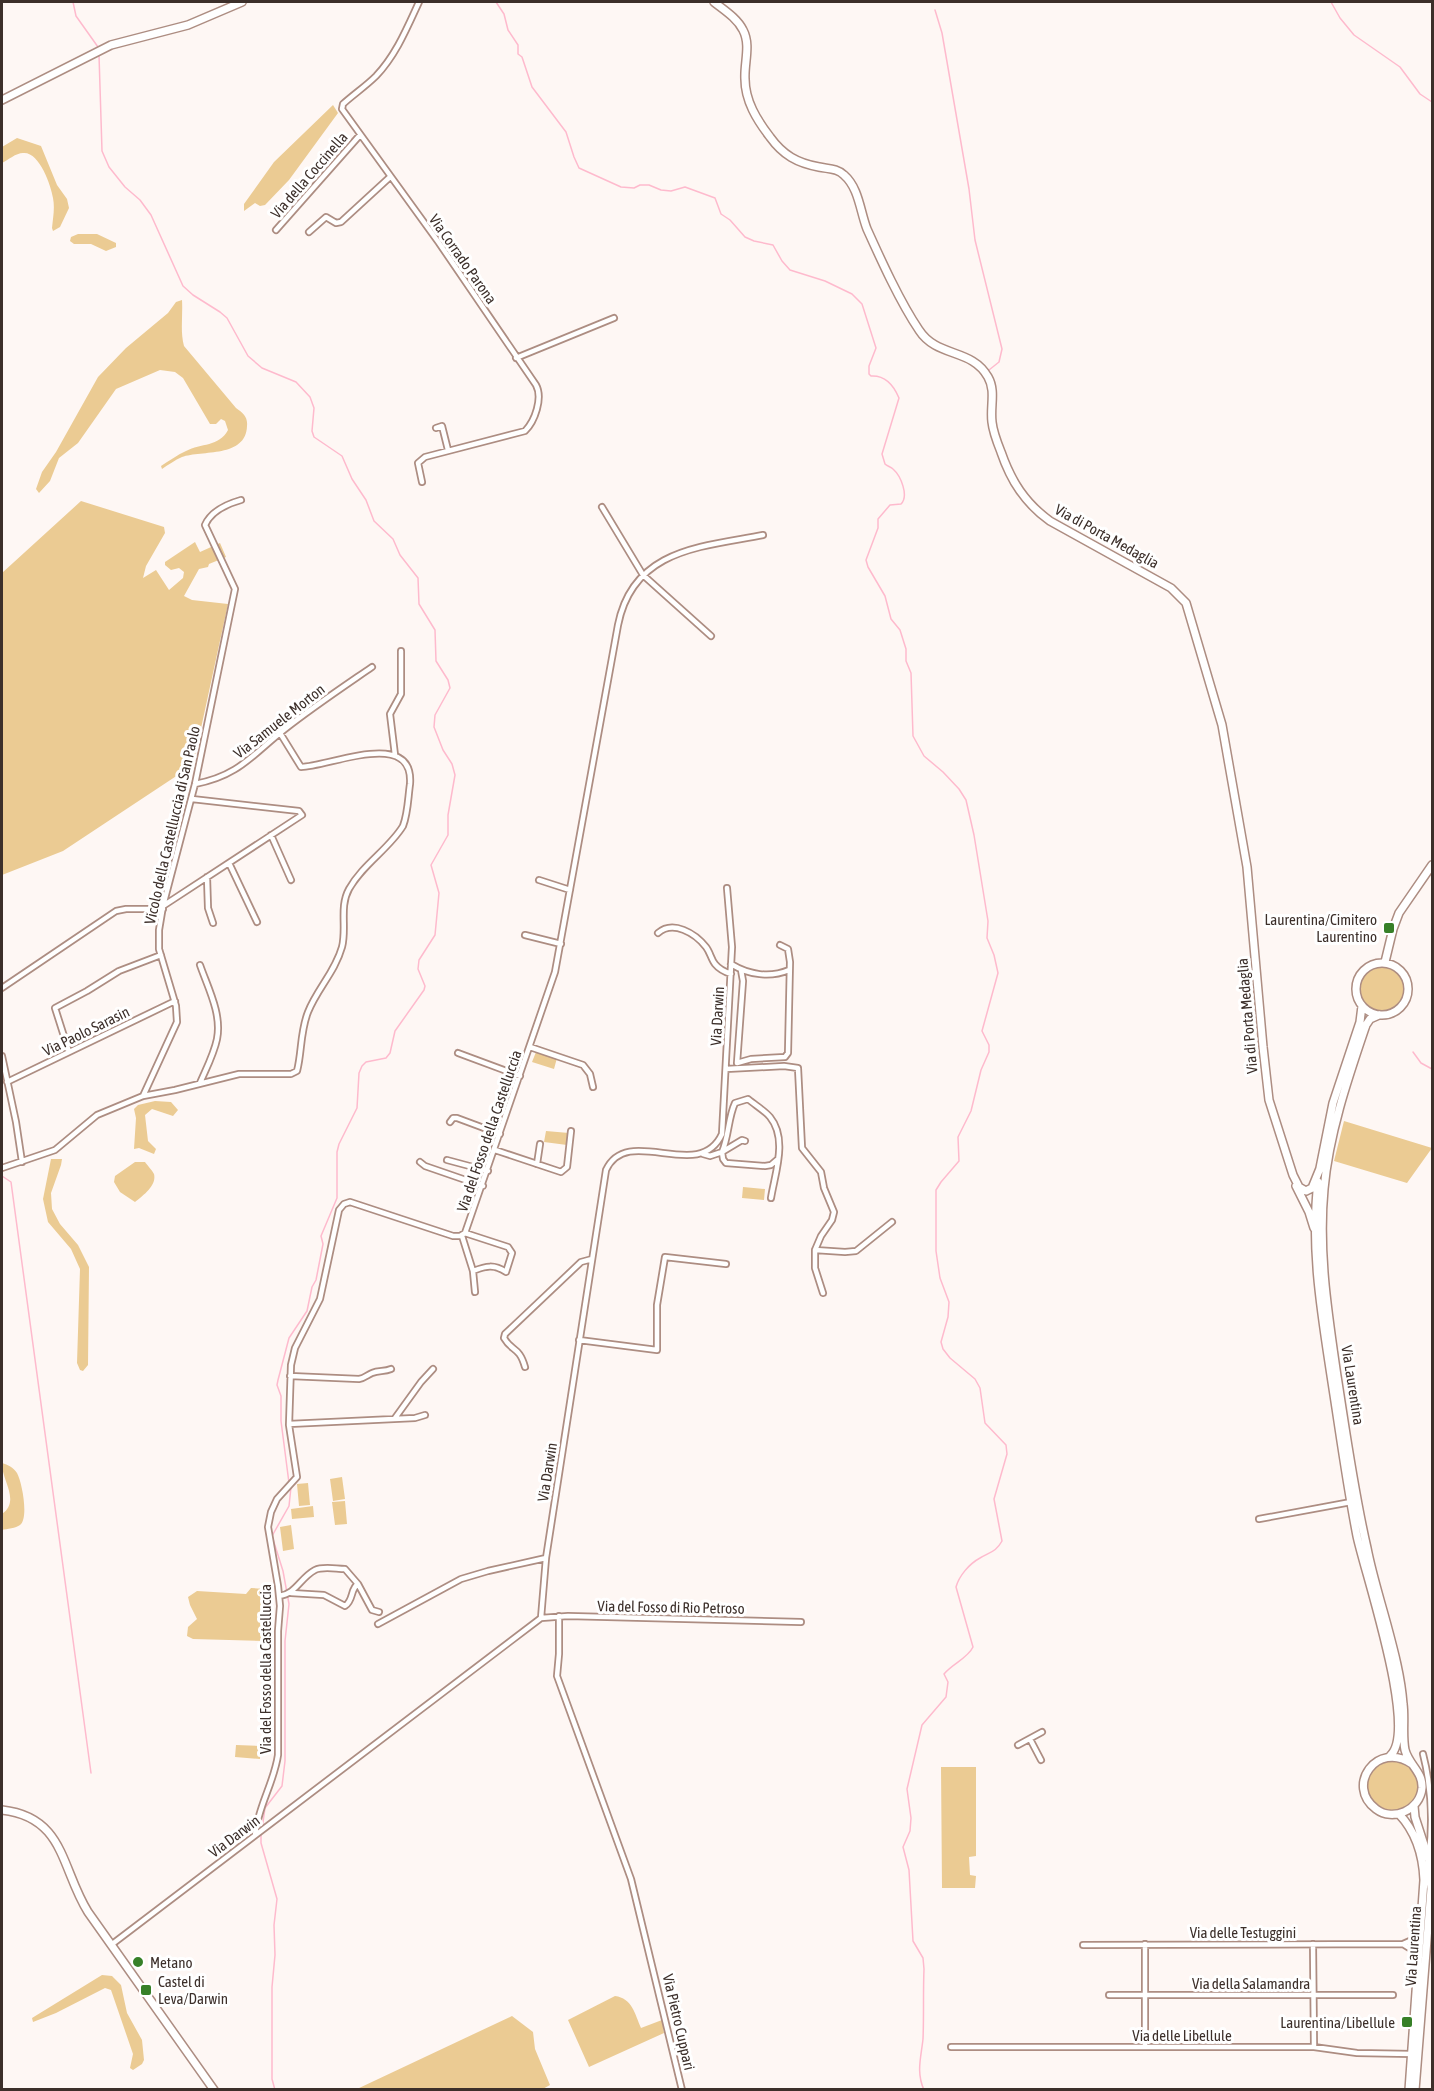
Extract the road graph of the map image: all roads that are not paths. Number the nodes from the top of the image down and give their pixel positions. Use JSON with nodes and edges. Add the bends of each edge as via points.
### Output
{"nodes":[{"id":1,"x":242,"y":2,"type":"edge"},
{"id":2,"x":419,"y":2,"type":"edge"},
{"id":3,"x":714,"y":2,"type":"edge"},
{"id":4,"x":2,"y":100,"type":"edge"},
{"id":5,"x":360,"y":135,"type":"junction"},
{"id":6,"x":390,"y":177,"type":"junction"},
{"id":7,"x":276,"y":230,"type":"dead end"},
{"id":8,"x":309,"y":232,"type":"dead end"},
{"id":9,"x":614,"y":318,"type":"dead end"},
{"id":10,"x":516,"y":358,"type":"junction"},
{"id":11,"x":436,"y":428,"type":"dead end"},
{"id":12,"x":448,"y":450,"type":"junction"},
{"id":13,"x":422,"y":482,"type":"dead end"},
{"id":14,"x":241,"y":500,"type":"dead end"},
{"id":15,"x":602,"y":507,"type":"dead end"},
{"id":16,"x":763,"y":536,"type":"dead end"},
{"id":17,"x":643,"y":575,"type":"junction"},
{"id":18,"x":711,"y":636,"type":"dead end"},
{"id":19,"x":401,"y":651,"type":"dead end"},
{"id":20,"x":372,"y":667,"type":"dead end"},
{"id":21,"x":280,"y":733,"type":"junction"},
{"id":22,"x":395,"y":755,"type":"junction"},
{"id":23,"x":195,"y":784,"type":"junction"},
{"id":24,"x":192,"y":800,"type":"junction"},
{"id":25,"x":271,"y":836,"type":"junction"},
{"id":26,"x":229,"y":863,"type":"junction"},
{"id":27,"x":1432,"y":865,"type":"edge"},
{"id":28,"x":207,"y":877,"type":"junction"},
{"id":29,"x":291,"y":880,"type":"dead end"},
{"id":30,"x":538,"y":880,"type":"dead end"},
{"id":31,"x":727,"y":888,"type":"dead end"},
{"id":32,"x":570,"y":890,"type":"junction"},
{"id":33,"x":163,"y":908,"type":"junction"},
{"id":34,"x":257,"y":922,"type":"dead end"},
{"id":35,"x":213,"y":923,"type":"dead end"},
{"id":36,"x":658,"y":933,"type":"dead end"},
{"id":37,"x":525,"y":934,"type":"dead end"},
{"id":38,"x":561,"y":944,"type":"junction"},
{"id":39,"x":780,"y":945,"type":"dead end"},
{"id":40,"x":161,"y":956,"type":"junction"},
{"id":41,"x":1385,"y":962,"type":"junction"},
{"id":42,"x":731,"y":964,"type":"junction"},
{"id":43,"x":200,"y":966,"type":"dead end"},
{"id":44,"x":741,"y":970,"type":"junction"},
{"id":45,"x":789,"y":970,"type":"junction"},
{"id":46,"x":731,"y":974,"type":"junction"},
{"id":47,"x":2,"y":988,"type":"edge"},
{"id":48,"x":175,"y":1001,"type":"junction"},
{"id":49,"x":1362,"y":1006,"type":"junction"},
{"id":50,"x":1379,"y":1015,"type":"junction"},
{"id":51,"x":530,"y":1047,"type":"junction"},
{"id":52,"x":69,"y":1052,"type":"junction"},
{"id":53,"x":458,"y":1053,"type":"dead end"},
{"id":54,"x":2,"y":1056,"type":"edge"},
{"id":55,"x":726,"y":1069,"type":"junction"},
{"id":56,"x":520,"y":1076,"type":"junction"},
{"id":57,"x":7,"y":1082,"type":"junction"},
{"id":58,"x":200,"y":1083,"type":"junction"},
{"id":59,"x":593,"y":1086,"type":"dead end"},
{"id":60,"x":143,"y":1096,"type":"junction"},
{"id":61,"x":450,"y":1122,"type":"dead end"},
{"id":62,"x":572,"y":1131,"type":"dead end"},
{"id":63,"x":500,"y":1134,"type":"junction"},
{"id":64,"x":745,"y":1141,"type":"dead end"},
{"id":65,"x":540,"y":1144,"type":"dead end"},
{"id":66,"x":495,"y":1150,"type":"junction"},
{"id":67,"x":722,"y":1152,"type":"junction"},
{"id":68,"x":703,"y":1154,"type":"junction"},
{"id":69,"x":778,"y":1159,"type":"junction"},
{"id":70,"x":447,"y":1160,"type":"dead end"},
{"id":71,"x":22,"y":1162,"type":"junction"},
{"id":72,"x":420,"y":1162,"type":"dead end"},
{"id":73,"x":537,"y":1164,"type":"junction"},
{"id":74,"x":1321,"y":1166,"type":"junction"},
{"id":75,"x":2,"y":1168,"type":"edge"},
{"id":76,"x":488,"y":1172,"type":"junction"},
{"id":77,"x":1293,"y":1175,"type":"junction"},
{"id":78,"x":483,"y":1186,"type":"junction"},
{"id":79,"x":771,"y":1198,"type":"dead end"},
{"id":80,"x":892,"y":1222,"type":"dead end"},
{"id":81,"x":464,"y":1235,"type":"junction"},
{"id":82,"x":1316,"y":1237,"type":"junction"},
{"id":83,"x":818,"y":1242,"type":"junction"},
{"id":84,"x":815,"y":1250,"type":"junction"},
{"id":85,"x":825,"y":1250,"type":"junction"},
{"id":86,"x":592,"y":1258,"type":"junction"},
{"id":87,"x":726,"y":1264,"type":"dead end"},
{"id":88,"x":473,"y":1271,"type":"junction"},
{"id":89,"x":475,"y":1292,"type":"dead end"},
{"id":90,"x":823,"y":1293,"type":"dead end"},
{"id":91,"x":579,"y":1340,"type":"junction"},
{"id":92,"x":525,"y":1367,"type":"dead end"},
{"id":93,"x":391,"y":1369,"type":"dead end"},
{"id":94,"x":433,"y":1369,"type":"dead end"},
{"id":95,"x":290,"y":1376,"type":"junction"},
{"id":96,"x":425,"y":1415,"type":"dead end"},
{"id":97,"x":395,"y":1418,"type":"junction"},
{"id":98,"x":289,"y":1424,"type":"junction"},
{"id":99,"x":1351,"y":1502,"type":"junction"},
{"id":100,"x":1259,"y":1519,"type":"dead end"},
{"id":101,"x":546,"y":1558,"type":"junction"},
{"id":102,"x":358,"y":1584,"type":"junction"},
{"id":103,"x":289,"y":1594,"type":"junction"},
{"id":104,"x":279,"y":1596,"type":"junction"},
{"id":105,"x":380,"y":1612,"type":"dead end"},
{"id":106,"x":559,"y":1616,"type":"junction"},
{"id":107,"x":541,"y":1618,"type":"junction"},
{"id":108,"x":801,"y":1622,"type":"dead end"},
{"id":109,"x":378,"y":1624,"type":"dead end"},
{"id":110,"x":1042,"y":1732,"type":"dead end"},
{"id":111,"x":1030,"y":1739,"type":"junction"},
{"id":112,"x":1018,"y":1745,"type":"dead end"},
{"id":113,"x":1423,"y":1754,"type":"dead end"},
{"id":114,"x":1390,"y":1756,"type":"junction"},
{"id":115,"x":1041,"y":1760,"type":"dead end"},
{"id":116,"x":1412,"y":1764,"type":"junction"},
{"id":117,"x":1431,"y":1780,"type":"edge"},
{"id":118,"x":1432,"y":1801,"type":"edge"},
{"id":119,"x":1414,"y":1806,"type":"junction"},
{"id":120,"x":2,"y":1810,"type":"edge"},
{"id":121,"x":1399,"y":1814,"type":"junction"},
{"id":122,"x":1432,"y":1821,"type":"edge"},
{"id":123,"x":1420,"y":1832,"type":"junction"},
{"id":124,"x":255,"y":1835,"type":"junction"},
{"id":125,"x":1431,"y":1863,"type":"edge"},
{"id":126,"x":1431,"y":1919,"type":"edge"},
{"id":127,"x":1422,"y":1928,"type":"junction"},
{"id":128,"x":1145,"y":1944,"type":"junction"},
{"id":129,"x":1313,"y":1944,"type":"junction"},
{"id":130,"x":1403,"y":1944,"type":"junction"},
{"id":131,"x":111,"y":1945,"type":"junction"},
{"id":132,"x":1083,"y":1945,"type":"dead end"},
{"id":133,"x":1419,"y":1964,"type":"junction"},
{"id":134,"x":1109,"y":1995,"type":"dead end"},
{"id":135,"x":1145,"y":1995,"type":"junction"},
{"id":136,"x":1314,"y":1995,"type":"junction"},
{"id":137,"x":1393,"y":1995,"type":"dead end"},
{"id":138,"x":951,"y":2047,"type":"dead end"},
{"id":139,"x":1145,"y":2047,"type":"junction"},
{"id":140,"x":1314,"y":2047,"type":"junction"},
{"id":141,"x":1412,"y":2054,"type":"junction"},
{"id":142,"x":214,"y":2090,"type":"edge"},
{"id":143,"x":682,"y":2090,"type":"edge"},
{"id":144,"x":1408,"y":2090,"type":"edge"},
{"id":145,"x":1415,"y":2090,"type":"edge"}],
"edges":[{"from":1,"to":4,"type":"main road","via":[[188,25],[99,50]]},
{"from":2,"to":5,"type":"street","name":"Via Corrado Parona","via":[[388,62],[342,107]]},
{"from":3,"to":77,"type":"main road","name":"Via di Porta Medaglia","via":[[744,31],[748,98],[770,137],[796,161],[836,170],[847,178],[868,230],[919,331],[933,346],[970,359],[988,376],[993,389],[993,431],[1020,492],[1050,521],[1172,588],[1186,603],[1222,725],[1247,867],[1268,1095]]},
{"from":5,"to":6,"type":"street","name":"Via Corrado Parona"},
{"from":5,"to":7,"type":"street","name":"Via della Coccinella"},
{"from":6,"to":8,"type":"street","via":[[341,222],[326,217]]},
{"from":6,"to":10,"type":"street","name":"Via Corrado Parona"},
{"from":9,"to":10,"type":"street"},
{"from":10,"to":12,"type":"street","name":"Via Corrado Parona","via":[[539,393],[528,429]]},
{"from":11,"to":12,"type":"street","via":[[442,426]]},
{"from":12,"to":13,"type":"street","name":"Via Corrado Parona","via":[[419,460]]},
{"from":14,"to":23,"type":"street","name":"Vicolo della Castelluccia di San Paolo","via":[[217,511],[205,525],[236,589]]},
{"from":15,"to":17,"type":"street"},
{"from":16,"to":17,"type":"street","name":"Via del Fosso della Castelluccia","via":[[679,552]]},
{"from":17,"to":18,"type":"street"},
{"from":17,"to":32,"type":"street","name":"Via del Fosso della Castelluccia","via":[[630,592],[620,619]]},
{"from":19,"to":22,"type":"street","via":[[401,694],[390,714]]},
{"from":20,"to":21,"type":"street","name":"Via Samuele Morton"},
{"from":21,"to":22,"type":"street","via":[[302,768],[368,755]]},
{"from":21,"to":23,"type":"street","name":"Via Samuele Morton","via":[[245,764]]},
{"from":22,"to":58,"type":"street","via":[[405,762],[410,773],[404,822],[346,895],[341,949],[332,974],[307,1015],[297,1071],[240,1074]]},
{"from":23,"to":24,"type":"street","name":"Vicolo della Castelluccia di San Paolo"},
{"from":24,"to":25,"type":"street","via":[[301,813],[301,817]]},
{"from":24,"to":33,"type":"street","name":"Vicolo della Castelluccia di San Paolo"},
{"from":25,"to":26,"type":"street"},
{"from":25,"to":29,"type":"street"},
{"from":26,"to":28,"type":"street"},
{"from":26,"to":34,"type":"street"},
{"from":27,"to":41,"type":"main road","via":[[1399,913]]},
{"from":28,"to":33,"type":"street"},
{"from":28,"to":35,"type":"street"},
{"from":30,"to":32,"type":"street"},
{"from":31,"to":42,"type":"street","name":"Via Darwin"},
{"from":32,"to":38,"type":"street","name":"Via del Fosso della Castelluccia"},
{"from":33,"to":40,"type":"street","name":"Vicolo della Castelluccia di San Paolo"},
{"from":33,"to":47,"type":"street","via":[[116,911]]},
{"from":36,"to":46,"type":"street","via":[[668,926],[695,936],[714,963]]},
{"from":37,"to":38,"type":"street"},
{"from":38,"to":51,"type":"street","name":"Via del Fosso della Castelluccia","via":[[553,981]]},
{"from":39,"to":45,"type":"street","via":[[788,949]]},
{"from":40,"to":48,"type":"street","name":"Vicolo della Castelluccia di San Paolo"},
{"from":40,"to":52,"type":"street","via":[[120,971],[55,1008]]},
{"from":41,"to":49,"type":"main road","via":[[1371,964],[1360,973],[1356,986]]},
{"from":41,"to":50,"type":"main road","via":[[1400,969],[1409,990],[1396,1011]]},
{"from":42,"to":44,"type":"street"},
{"from":42,"to":46,"type":"street","name":"Via Darwin"},
{"from":43,"to":58,"type":"street","via":[[218,1027]]},
{"from":44,"to":45,"type":"street","via":[[779,975]]},
{"from":44,"to":45,"type":"street","via":[[737,1063],[787,1055]]},
{"from":46,"to":55,"type":"street","name":"Via Darwin"},
{"from":48,"to":52,"type":"street","name":"Via Paolo Sarasin"},
{"from":48,"to":60,"type":"street","name":"Vicolo della Castelluccia di San Paolo","via":[[175,1029]]},
{"from":49,"to":50,"type":"main road"},
{"from":49,"to":74,"type":"main road","name":"Via Laurentina","via":[[1333,1103]]},
{"from":50,"to":116,"type":"main road","name":"Via Laurentina","via":[[1365,1027],[1334,1129],[1324,1188],[1322,1254],[1362,1525],[1397,1662],[1405,1747]]},
{"from":51,"to":56,"type":"street","name":"Via del Fosso della Castelluccia"},
{"from":51,"to":59,"type":"street","via":[[583,1065]]},
{"from":52,"to":57,"type":"street","name":"Via Paolo Sarasin"},
{"from":53,"to":56,"type":"street"},
{"from":54,"to":57,"type":"street"},
{"from":55,"to":68,"type":"street","name":"Via Darwin","via":[[722,1134]]},
{"from":55,"to":83,"type":"street","via":[[798,1068],[802,1148],[821,1172],[834,1212]]},
{"from":56,"to":63,"type":"street","name":"Via del Fosso della Castelluccia"},
{"from":57,"to":71,"type":"street"},
{"from":58,"to":60,"type":"street"},
{"from":60,"to":71,"type":"street","via":[[97,1115],[52,1152]]},
{"from":61,"to":63,"type":"street","via":[[457,1118]]},
{"from":62,"to":73,"type":"street","via":[[565,1170]]},
{"from":63,"to":66,"type":"street","name":"Via del Fosso della Castelluccia"},
{"from":64,"to":67,"type":"street"},
{"from":65,"to":73,"type":"street"},
{"from":66,"to":73,"type":"street"},
{"from":66,"to":76,"type":"street","name":"Via del Fosso della Castelluccia"},
{"from":67,"to":68,"type":"street"},
{"from":67,"to":69,"type":"street","via":[[729,1163],[765,1166]]},
{"from":67,"to":69,"type":"street","via":[[735,1103],[748,1099],[774,1124],[780,1143]]},
{"from":68,"to":86,"type":"street","name":"Via Darwin","via":[[635,1151],[612,1161],[605,1174]]},
{"from":69,"to":79,"type":"street"},
{"from":70,"to":76,"type":"street"},
{"from":71,"to":75,"type":"street"},
{"from":72,"to":78,"type":"street"},
{"from":74,"to":77,"type":"main road","via":[[1308,1191],[1299,1187]]},
{"from":74,"to":82,"type":"main road","name":"Via Laurentina"},
{"from":76,"to":78,"type":"street","name":"Via del Fosso della Castelluccia"},
{"from":77,"to":82,"type":"main road","name":"Via di Porta Medaglia"},
{"from":78,"to":81,"type":"street","name":"Via del Fosso della Castelluccia"},
{"from":80,"to":85,"type":"street","via":[[856,1251]]},
{"from":81,"to":88,"type":"street"},
{"from":81,"to":88,"type":"street","via":[[508,1247],[512,1253],[506,1272],[490,1266]]},
{"from":81,"to":95,"type":"street","name":"Via del Fosso della Castelluccia","via":[[453,1236],[347,1202],[342,1206],[320,1299],[295,1348]]},
{"from":82,"to":99,"type":"main road","name":"Via Laurentina","via":[[1321,1306]]},
{"from":83,"to":84,"type":"street"},
{"from":83,"to":85,"type":"street"},
{"from":84,"to":85,"type":"street"},
{"from":84,"to":90,"type":"street","via":[[815,1268]]},
{"from":86,"to":91,"type":"street","name":"Via Darwin"},
{"from":86,"to":92,"type":"street","via":[[581,1262],[505,1334]]},
{"from":87,"to":91,"type":"street","via":[[665,1257],[657,1305],[657,1350]]},
{"from":88,"to":89,"type":"street"},
{"from":91,"to":101,"type":"street","name":"Via Darwin"},
{"from":93,"to":95,"type":"street","via":[[363,1378]]},
{"from":94,"to":97,"type":"street"},
{"from":95,"to":98,"type":"street","name":"Via del Fosso della Castelluccia"},
{"from":96,"to":97,"type":"street"},
{"from":97,"to":98,"type":"street"},
{"from":98,"to":104,"type":"street","name":"Via del Fosso della Castelluccia","via":[[297,1471],[294,1481],[276,1501],[268,1527]]},
{"from":99,"to":100,"type":"street"},
{"from":99,"to":114,"type":"main road","name":"Via Laurentina","via":[[1392,1675],[1398,1741]]},
{"from":101,"to":107,"type":"street","name":"Via Darwin"},
{"from":101,"to":109,"type":"street","via":[[461,1579]]},
{"from":102,"to":103,"type":"street","via":[[345,1569],[319,1568]]},
{"from":102,"to":103,"type":"street","via":[[345,1606],[324,1595]]},
{"from":102,"to":105,"type":"street","via":[[372,1610]]},
{"from":103,"to":104,"type":"street"},
{"from":104,"to":124,"type":"street","name":"Via del Fosso della Castelluccia","via":[[278,1755]]},
{"from":106,"to":107,"type":"street","name":"Via del Fosso di Rio Petroso"},
{"from":106,"to":108,"type":"street","name":"Via del Fosso di Rio Petroso"},
{"from":106,"to":143,"type":"street","name":"Via Pietro Cuppari","via":[[557,1676],[631,1879]]},
{"from":107,"to":124,"type":"street","name":"Via Darwin"},
{"from":110,"to":111,"type":"street"},
{"from":111,"to":112,"type":"street"},
{"from":111,"to":115,"type":"street"},
{"from":113,"to":117,"type":"street"},
{"from":114,"to":116,"type":"main road"},
{"from":114,"to":121,"type":"main road","via":[[1370,1767],[1364,1790],[1376,1809]]},
{"from":116,"to":119,"type":"main road","name":"Via Laurentina","via":[[1422,1789]]},
{"from":117,"to":118,"type":"street"},
{"from":118,"to":122,"type":"street"},
{"from":119,"to":121,"type":"main road"},
{"from":119,"to":123,"type":"main road","name":"Via Laurentina"},
{"from":120,"to":131,"type":"main road","via":[[24,1815],[51,1834],[78,1895]]},
{"from":121,"to":127,"type":"main road","name":"Via Laurentina","via":[[1410,1827],[1422,1860]]},
{"from":122,"to":123,"type":"street","via":[[1427,1831]]},
{"from":122,"to":125,"type":"street"},
{"from":123,"to":125,"type":"main road","name":"Via Laurentina"},
{"from":124,"to":131,"type":"street","name":"Via Darwin"},
{"from":125,"to":126,"type":"main road","name":"Via Laurentina"},
{"from":126,"to":145,"type":"main road","name":"Via Laurentina"},
{"from":127,"to":130,"type":"street","via":[[1415,1938]]},
{"from":127,"to":133,"type":"main road","name":"Via Laurentina"},
{"from":128,"to":129,"type":"street","name":"Via delle Testuggini"},
{"from":128,"to":132,"type":"street","name":"Via delle Testuggini"},
{"from":128,"to":135,"type":"street"},
{"from":129,"to":130,"type":"street","name":"Via delle Testuggini"},
{"from":129,"to":136,"type":"street"},
{"from":130,"to":133,"type":"street","via":[[1413,1951]]},
{"from":131,"to":142,"type":"main road"},
{"from":133,"to":141,"type":"main road","name":"Via Laurentina"},
{"from":134,"to":135,"type":"street","name":"Via della Salamandra"},
{"from":135,"to":136,"type":"street","name":"Via della Salamandra"},
{"from":135,"to":139,"type":"street"},
{"from":136,"to":137,"type":"street","name":"Via della Salamandra"},
{"from":136,"to":140,"type":"street"},
{"from":138,"to":139,"type":"street","name":"Via delle Libellule"},
{"from":139,"to":140,"type":"street","name":"Via delle Libellule"},
{"from":140,"to":141,"type":"street","name":"Via delle Libellule"},
{"from":141,"to":144,"type":"main road","name":"Via Laurentina"}]}
